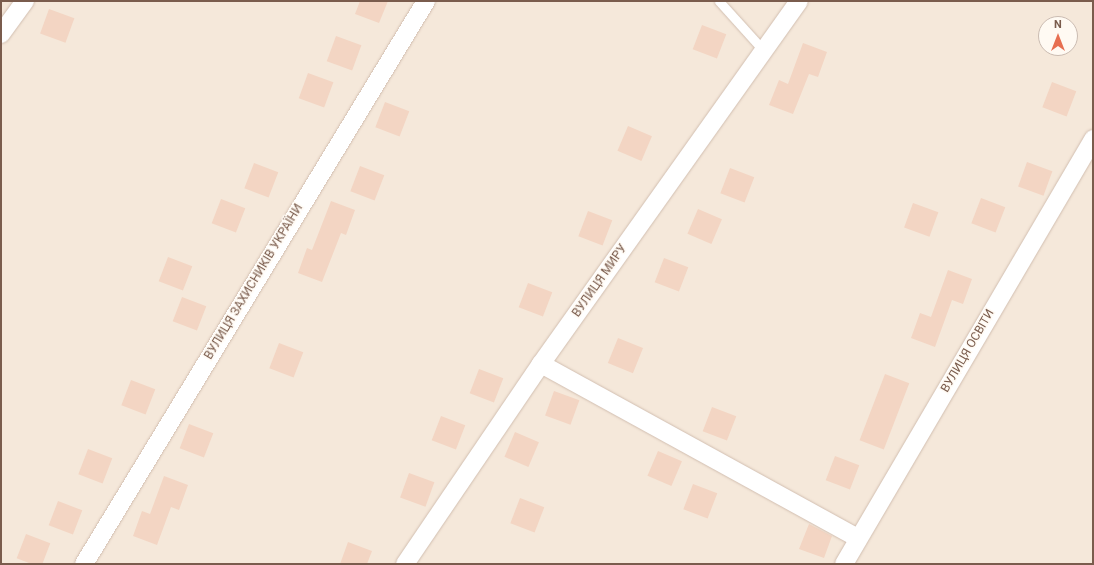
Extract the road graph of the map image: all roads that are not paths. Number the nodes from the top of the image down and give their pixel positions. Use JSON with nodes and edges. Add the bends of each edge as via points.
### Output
{"nodes":[{"id":1,"x":25,"y":1,"type":"edge"},
{"id":2,"x":426,"y":1,"type":"edge"},
{"id":3,"x":720,"y":1,"type":"edge"},
{"id":4,"x":799,"y":1,"type":"edge"},
{"id":5,"x":1,"y":34,"type":"edge"},
{"id":6,"x":764,"y":51,"type":"junction"},
{"id":7,"x":1093,"y":139,"type":"edge"},
{"id":8,"x":541,"y":364,"type":"junction"},
{"id":9,"x":858,"y":538,"type":"junction"},
{"id":10,"x":84,"y":564,"type":"edge"},
{"id":11,"x":405,"y":564,"type":"edge"},
{"id":12,"x":844,"y":564,"type":"edge"}],
"edges":[{"from":1,"to":5,"type":"street"},
{"from":2,"to":10,"type":"street","name":"ВУЛИЦЯ ЗАХИСНИКІВ УКРАЇНИ"},
{"from":3,"to":6,"type":"lane"},
{"from":4,"to":6,"type":"street","name":"ВУЛИЦЯ МИРУ"},
{"from":6,"to":8,"type":"street","name":"ВУЛИЦЯ МИРУ"},
{"from":7,"to":9,"type":"street","name":"ВУЛИЦЯ ОСВІТИ"},
{"from":8,"to":9,"type":"street"},
{"from":8,"to":11,"type":"street","name":"ВУЛИЦЯ МИРУ"},
{"from":9,"to":12,"type":"street","name":"ВУЛИЦЯ ОСВІТИ"}]}
